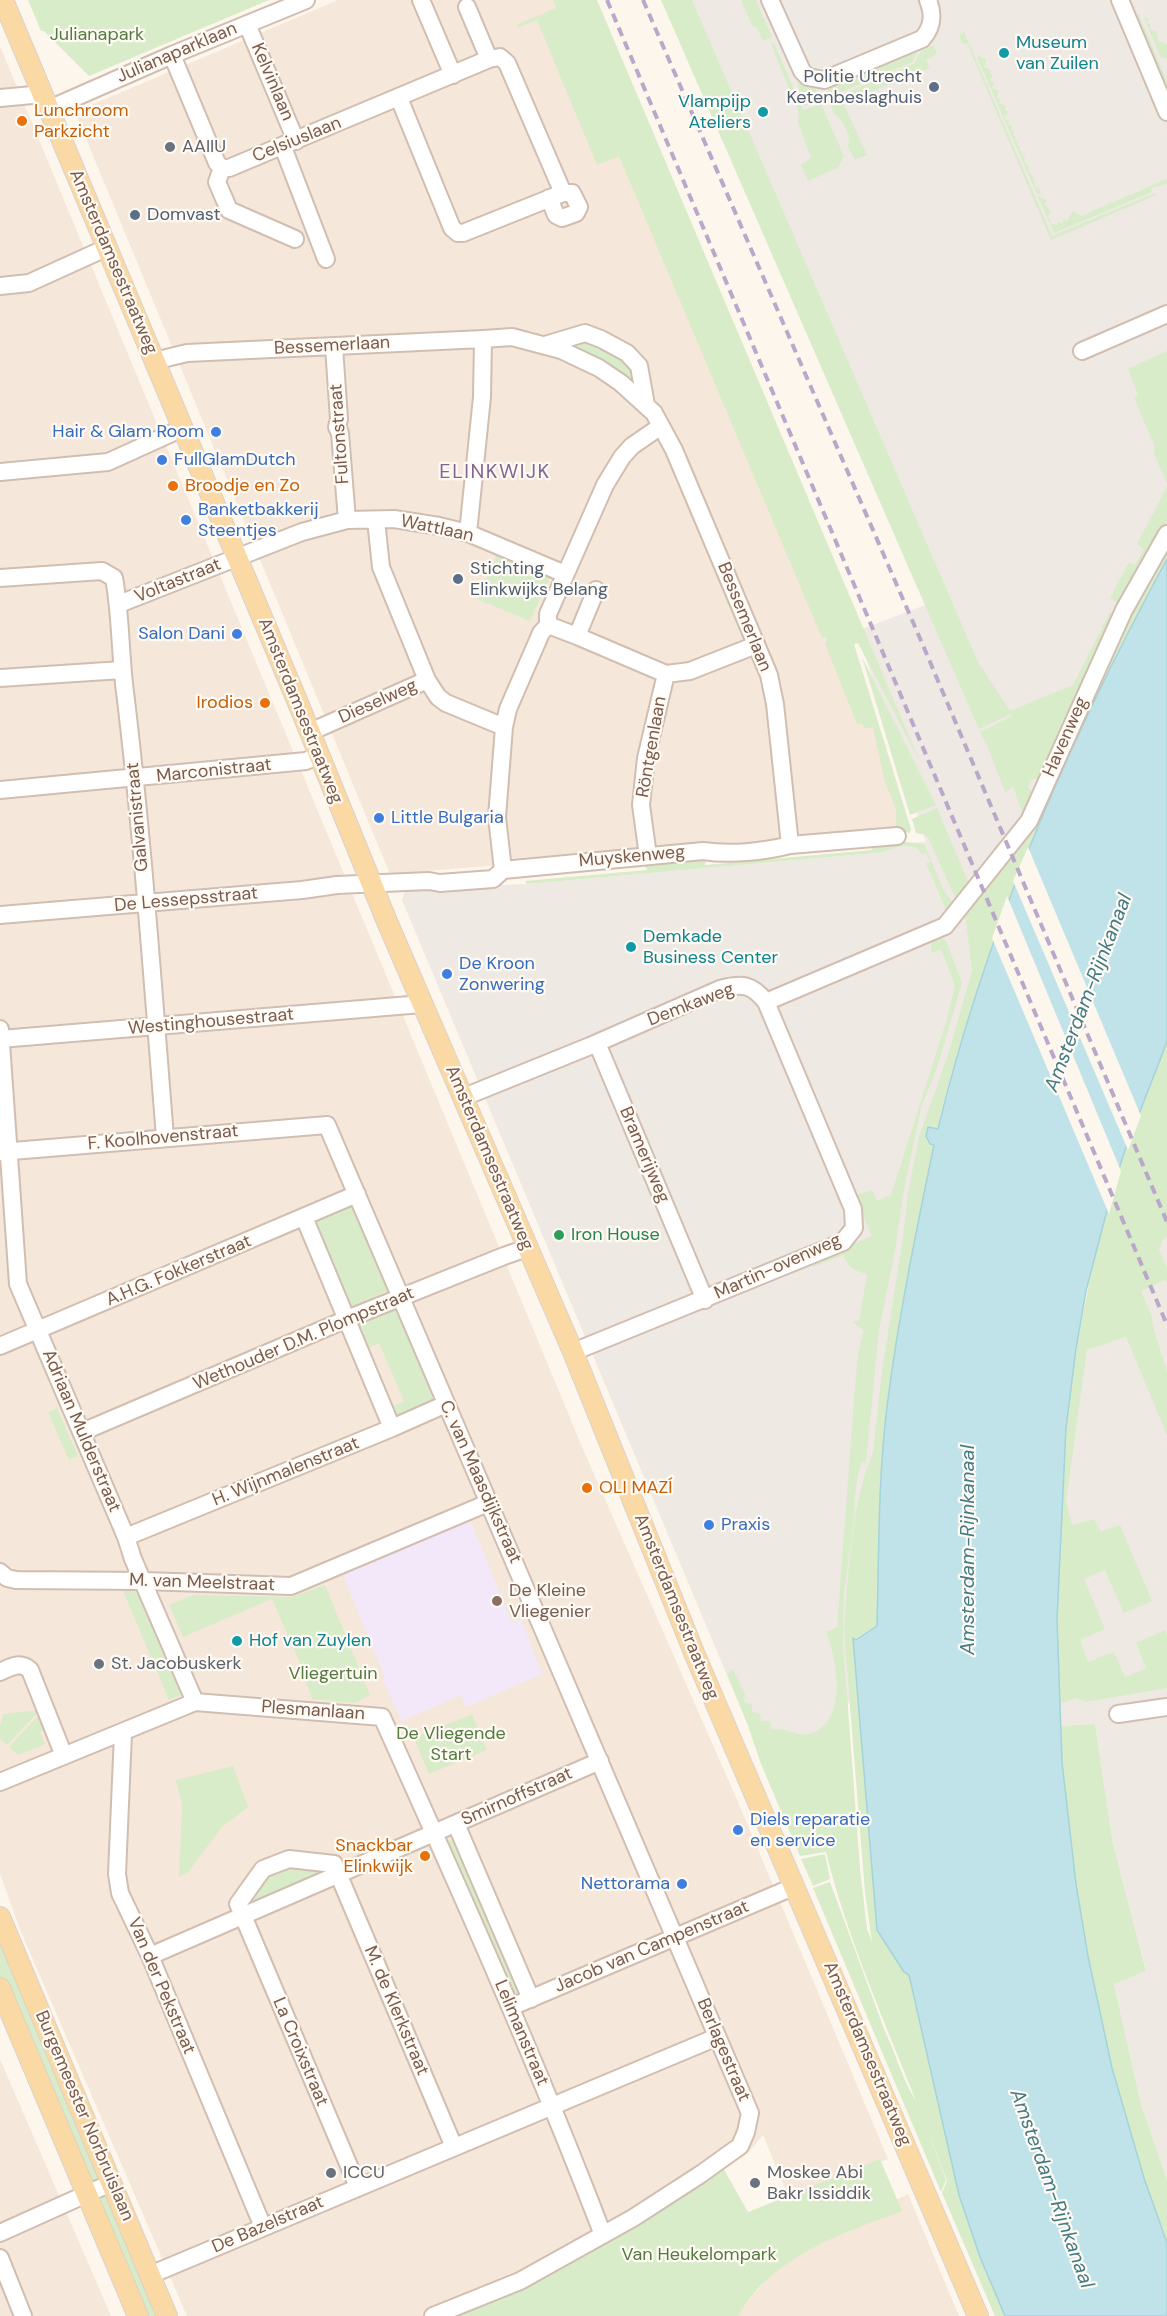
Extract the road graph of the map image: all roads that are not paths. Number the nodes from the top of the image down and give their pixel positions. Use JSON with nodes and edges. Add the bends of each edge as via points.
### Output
{"nodes":[{"id":1,"x":3,"y":0,"type":"edge"},
{"id":2,"x":306,"y":0,"type":"edge"},
{"id":3,"x":421,"y":0,"type":"edge"},
{"id":4,"x":770,"y":0,"type":"edge"},
{"id":5,"x":928,"y":0,"type":"edge"},
{"id":6,"x":1120,"y":0,"type":"edge"},
{"id":7,"x":467,"y":7,"type":"dead end"},
{"id":8,"x":247,"y":24,"type":"junction"},
{"id":9,"x":172,"y":55,"type":"junction"},
{"id":10,"x":489,"y":59,"type":"junction"},
{"id":11,"x":453,"y":75,"type":"junction"},
{"id":12,"x":0,"y":98,"type":"edge"},
{"id":13,"x":399,"y":98,"type":"junction"},
{"id":14,"x":46,"y":101,"type":"junction"},
{"id":15,"x":1167,"y":111,"type":"edge"},
{"id":16,"x":290,"y":144,"type":"junction"},
{"id":17,"x":222,"y":168,"type":"junction"},
{"id":18,"x":295,"y":239,"type":"dead end"},
{"id":19,"x":106,"y":248,"type":"junction"},
{"id":20,"x":326,"y":259,"type":"dead end"},
{"id":21,"x":0,"y":285,"type":"edge"},
{"id":22,"x":1167,"y":314,"type":"edge"},
{"id":23,"x":483,"y":339,"type":"junction"},
{"id":24,"x":545,"y":345,"type":"junction"},
{"id":25,"x":334,"y":347,"type":"junction"},
{"id":26,"x":1082,"y":351,"type":"dead end"},
{"id":27,"x":154,"y":361,"type":"junction"},
{"id":28,"x":646,"y":405,"type":"junction"},
{"id":29,"x":661,"y":426,"type":"junction"},
{"id":30,"x":183,"y":428,"type":"junction"},
{"id":31,"x":0,"y":472,"type":"edge"},
{"id":32,"x":347,"y":520,"type":"junction"},
{"id":33,"x":376,"y":520,"type":"junction"},
{"id":34,"x":468,"y":533,"type":"junction"},
{"id":35,"x":1167,"y":534,"type":"edge"},
{"id":36,"x":237,"y":558,"type":"junction"},
{"id":37,"x":565,"y":574,"type":"junction"},
{"id":38,"x":0,"y":578,"type":"edge"},
{"id":39,"x":596,"y":590,"type":"dead end"},
{"id":40,"x":119,"y":604,"type":"junction"},
{"id":41,"x":548,"y":625,"type":"junction"},
{"id":42,"x":577,"y":636,"type":"junction"},
{"id":43,"x":756,"y":645,"type":"junction"},
{"id":44,"x":122,"y":670,"type":"junction"},
{"id":45,"x":666,"y":674,"type":"junction"},
{"id":46,"x":0,"y":678,"type":"edge"},
{"id":47,"x":427,"y":680,"type":"junction"},
{"id":48,"x":504,"y":727,"type":"junction"},
{"id":49,"x":310,"y":732,"type":"junction"},
{"id":50,"x":319,"y":755,"type":"junction"},
{"id":51,"x":136,"y":779,"type":"junction"},
{"id":52,"x":0,"y":790,"type":"edge"},
{"id":53,"x":897,"y":836,"type":"dead end"},
{"id":54,"x":790,"y":845,"type":"junction"},
{"id":55,"x":648,"y":856,"type":"junction"},
{"id":56,"x":503,"y":870,"type":"junction"},
{"id":57,"x":371,"y":883,"type":"junction"},
{"id":58,"x":146,"y":903,"type":"junction"},
{"id":59,"x":0,"y":915,"type":"edge"},
{"id":60,"x":766,"y":1002,"type":"junction"},
{"id":61,"x":422,"y":1004,"type":"junction"},
{"id":62,"x":156,"y":1027,"type":"junction"},
{"id":63,"x":0,"y":1036,"type":"edge"},
{"id":64,"x":597,"y":1043,"type":"junction"},
{"id":65,"x":464,"y":1097,"type":"junction"},
{"id":66,"x":327,"y":1125,"type":"joint"},
{"id":67,"x":165,"y":1137,"type":"junction"},
{"id":68,"x":4,"y":1152,"type":"edge"},
{"id":69,"x":357,"y":1194,"type":"junction"},
{"id":70,"x":304,"y":1217,"type":"junction"},
{"id":71,"x":527,"y":1248,"type":"junction"},
{"id":72,"x":399,"y":1298,"type":"junction"},
{"id":73,"x":705,"y":1300,"type":"junction"},
{"id":74,"x":347,"y":1319,"type":"junction"},
{"id":75,"x":38,"y":1330,"type":"junction"},
{"id":76,"x":0,"y":1346,"type":"edge"},
{"id":77,"x":573,"y":1353,"type":"junction"},
{"id":78,"x":446,"y":1404,"type":"junction"},
{"id":79,"x":392,"y":1428,"type":"junction"},
{"id":80,"x":82,"y":1432,"type":"junction"},
{"id":81,"x":488,"y":1503,"type":"junction"},
{"id":82,"x":126,"y":1537,"type":"junction"},
{"id":83,"x":4,"y":1575,"type":"edge"},
{"id":84,"x":144,"y":1581,"type":"junction"},
{"id":85,"x":0,"y":1672,"type":"edge"},
{"id":86,"x":195,"y":1702,"type":"junction"},
{"id":87,"x":1167,"y":1707,"type":"edge"},
{"id":88,"x":1118,"y":1714,"type":"dead end"},
{"id":89,"x":123,"y":1733,"type":"junction"},
{"id":90,"x":64,"y":1756,"type":"junction"},
{"id":91,"x":600,"y":1761,"type":"junction"},
{"id":92,"x":0,"y":1782,"type":"edge"},
{"id":93,"x":456,"y":1824,"type":"junction"},
{"id":94,"x":435,"y":1833,"type":"junction"},
{"id":95,"x":339,"y":1875,"type":"junction"},
{"id":96,"x":793,"y":1887,"type":"junction"},
{"id":97,"x":0,"y":1917,"type":"edge"},
{"id":98,"x":243,"y":1917,"type":"junction"},
{"id":99,"x":675,"y":1938,"type":"junction"},
{"id":100,"x":150,"y":1956,"type":"junction"},
{"id":101,"x":0,"y":1988,"type":"edge"},
{"id":102,"x":531,"y":1999,"type":"junction"},
{"id":103,"x":511,"y":2007,"type":"junction"},
{"id":104,"x":717,"y":2037,"type":"junction"},
{"id":105,"x":552,"y":2107,"type":"junction"},
{"id":106,"x":454,"y":2147,"type":"junction"},
{"id":107,"x":111,"y":2183,"type":"junction"},
{"id":108,"x":358,"y":2187,"type":"junction"},
{"id":109,"x":87,"y":2194,"type":"junction"},
{"id":110,"x":263,"y":2227,"type":"junction"},
{"id":111,"x":0,"y":2233,"type":"edge"},
{"id":112,"x":603,"y":2235,"type":"junction"},
{"id":113,"x":0,"y":2258,"type":"edge"},
{"id":114,"x":150,"y":2276,"type":"junction"},
{"id":115,"x":23,"y":2316,"type":"edge"},
{"id":116,"x":138,"y":2316,"type":"edge"},
{"id":117,"x":167,"y":2316,"type":"edge"},
{"id":118,"x":433,"y":2316,"type":"edge"},
{"id":119,"x":978,"y":2316,"type":"edge"}],
"edges":[{"from":1,"to":14,"type":"main road","name":"Amsterdamsestraatweg"},
{"from":2,"to":8,"type":"street","name":"Julianaparklaan"},
{"from":3,"to":11,"type":"street"},
{"from":4,"to":5,"type":"street","via":[[796,62],[808,76],[824,80],[922,39],[930,30],[932,18]]},
{"from":6,"to":15,"type":"street"},
{"from":7,"to":10,"type":"street"},
{"from":8,"to":9,"type":"street","name":"Julianaparklaan"},
{"from":8,"to":16,"type":"street","name":"Kelvinlaan"},
{"from":9,"to":14,"type":"street","name":"Julianaparklaan"},
{"from":9,"to":17,"type":"street"},
{"from":10,"to":11,"type":"street","name":"Celsiuslaan"},
{"from":10,"to":13,"type":"street","via":[[500,57],[507,63],[556,195],[458,233],[452,228]]},
{"from":11,"to":13,"type":"street","name":"Celsiuslaan"},
{"from":12,"to":14,"type":"street","name":"Julianaparklaan"},
{"from":13,"to":16,"type":"street","name":"Celsiuslaan"},
{"from":14,"to":19,"type":"main road","name":"Amsterdamsestraatweg"},
{"from":16,"to":17,"type":"street","name":"Celsiuslaan"},
{"from":16,"to":20,"type":"street","name":"Kelvinlaan"},
{"from":17,"to":18,"type":"street","via":[[217,182],[229,210]]},
{"from":19,"to":21,"type":"street","via":[[29,283]]},
{"from":19,"to":27,"type":"main road","name":"Amsterdamsestraatweg"},
{"from":22,"to":26,"type":"street"},
{"from":23,"to":24,"type":"street","name":"Bessemerlaan","via":[[504,336]]},
{"from":23,"to":25,"type":"street","name":"Bessemerlaan"},
{"from":23,"to":34,"type":"street","via":[[482,397]]},
{"from":24,"to":28,"type":"street","name":"Bessemerlaan","via":[[599,368]]},
{"from":24,"to":28,"type":"street","name":"Bessemerlaan","via":[[585,333],[627,353],[639,366]]},
{"from":25,"to":27,"type":"street","name":"Bessemerlaan","via":[[187,352]]},
{"from":25,"to":32,"type":"street","name":"Fultonstraat","via":[[337,427]]},
{"from":27,"to":30,"type":"main road","name":"Amsterdamsestraatweg"},
{"from":28,"to":29,"type":"street","name":"Bessemerlaan"},
{"from":29,"to":37,"type":"street","via":[[622,457],[605,485]]},
{"from":29,"to":43,"type":"street","name":"Bessemerlaan"},
{"from":30,"to":31,"type":"street","via":[[108,462]]},
{"from":30,"to":36,"type":"main road","name":"Amsterdamsestraatweg"},
{"from":32,"to":33,"type":"street","name":"Wattlaan"},
{"from":32,"to":36,"type":"street","name":"Wattlaan","via":[[302,532]]},
{"from":33,"to":34,"type":"street","name":"Wattlaan","via":[[415,521]]},
{"from":33,"to":47,"type":"street","via":[[381,567]]},
{"from":34,"to":37,"type":"street","name":"Wattlaan"},
{"from":35,"to":60,"type":"street","name":"Havenweg","via":[[1124,610],[1029,821],[945,926]]},
{"from":36,"to":40,"type":"street","name":"Voltastraat"},
{"from":36,"to":49,"type":"main road","name":"Amsterdamsestraatweg"},
{"from":37,"to":41,"type":"street","via":[[548,614]]},
{"from":38,"to":40,"type":"street","name":"Galvanistraat","via":[[102,571],[114,578]]},
{"from":39,"to":42,"type":"street"},
{"from":40,"to":44,"type":"street","name":"Galvanistraat"},
{"from":41,"to":42,"type":"street"},
{"from":41,"to":48,"type":"street","via":[[518,685]]},
{"from":42,"to":45,"type":"street"},
{"from":43,"to":45,"type":"street","via":[[690,671]]},
{"from":43,"to":54,"type":"street","name":"Bessemerlaan","via":[[776,704]]},
{"from":44,"to":46,"type":"street"},
{"from":44,"to":51,"type":"street","name":"Galvanistraat"},
{"from":45,"to":55,"type":"street","name":"Röntgenlaan","via":[[646,758],[641,805]]},
{"from":47,"to":48,"type":"street","name":"Dieselweg","via":[[446,703]]},
{"from":47,"to":49,"type":"street","name":"Dieselweg"},
{"from":48,"to":56,"type":"street","via":[[497,817]]},
{"from":49,"to":50,"type":"main road","name":"Amsterdamsestraatweg"},
{"from":50,"to":51,"type":"street","name":"Marconistraat","via":[[306,761]]},
{"from":50,"to":57,"type":"main road","name":"Amsterdamsestraatweg"},
{"from":51,"to":52,"type":"street","name":"Marconistraat"},
{"from":51,"to":58,"type":"street","name":"Galvanistraat"},
{"from":53,"to":54,"type":"street","name":"Muyskenweg"},
{"from":54,"to":55,"type":"street","name":"Muyskenweg"},
{"from":55,"to":56,"type":"street","name":"Muyskenweg"},
{"from":56,"to":57,"type":"street","name":"Muyskenweg","via":[[493,879]]},
{"from":57,"to":58,"type":"street","name":"De Lessepsstraat"},
{"from":57,"to":61,"type":"main road","name":"Amsterdamsestraatweg"},
{"from":58,"to":59,"type":"street","name":"De Lessepsstraat"},
{"from":58,"to":62,"type":"street","name":"Galvanistraat"},
{"from":60,"to":64,"type":"street","name":"Demkaweg","via":[[757,990],[737,984]]},
{"from":60,"to":73,"type":"street","name":"Martin-ovenweg","via":[[853,1209],[854,1228],[843,1242]]},
{"from":61,"to":62,"type":"street","name":"Westinghousestraat"},
{"from":61,"to":65,"type":"main road","name":"Amsterdamsestraatweg"},
{"from":62,"to":63,"type":"street","name":"Westinghousestraat"},
{"from":62,"to":67,"type":"street","name":"Galvanistraat"},
{"from":63,"to":68,"type":"street","name":"Adriaan Mulderstraat"},
{"from":64,"to":65,"type":"street","name":"Demkaweg"},
{"from":64,"to":73,"type":"street","name":"Bramerijweg"},
{"from":65,"to":71,"type":"main road","name":"Amsterdamsestraatweg"},
{"from":66,"to":67,"type":"street","name":"F. Koolhovenstraat"},
{"from":66,"to":69,"type":"street","name":"C. van Maasdijkstraat"},
{"from":67,"to":68,"type":"street","name":"F. Koolhovenstraat"},
{"from":68,"to":75,"type":"street","name":"Adriaan Mulderstraat","via":[[18,1284]]},
{"from":69,"to":70,"type":"street","name":"A.H.G. Fokkerstraat"},
{"from":69,"to":72,"type":"street","name":"C. van Maasdijkstraat"},
{"from":70,"to":74,"type":"street"},
{"from":70,"to":75,"type":"street","name":"A.H.G. Fokkerstraat"},
{"from":71,"to":72,"type":"street","name":"Wethouder D.M. Plompstraat"},
{"from":71,"to":77,"type":"main road","name":"Amsterdamsestraatweg"},
{"from":72,"to":74,"type":"street","name":"Wethouder D.M. Plompstraat"},
{"from":72,"to":78,"type":"street","name":"C. van Maasdijkstraat"},
{"from":73,"to":77,"type":"street","name":"Martin-ovenweg"},
{"from":74,"to":79,"type":"street"},
{"from":74,"to":80,"type":"street","name":"Wethouder D.M. Plompstraat"},
{"from":75,"to":76,"type":"street","name":"A.H.G. Fokkerstraat"},
{"from":75,"to":80,"type":"street","name":"Adriaan Mulderstraat"},
{"from":77,"to":96,"type":"main road","name":"Amsterdamsestraatweg"},
{"from":78,"to":79,"type":"street","name":"H. Wijnmalenstraat"},
{"from":78,"to":81,"type":"street","name":"C. van Maasdijkstraat"},
{"from":79,"to":82,"type":"street","name":"H. Wijnmalenstraat"},
{"from":80,"to":82,"type":"street","name":"Adriaan Mulderstraat"},
{"from":81,"to":84,"type":"street","name":"M. van Meelstraat","via":[[291,1586]]},
{"from":81,"to":91,"type":"street","name":"C. van Maasdijkstraat"},
{"from":82,"to":84,"type":"street","name":"Adriaan Mulderstraat"},
{"from":83,"to":84,"type":"street","name":"M. van Meelstraat","via":[[16,1580]]},
{"from":84,"to":86,"type":"street","name":"Adriaan Mulderstraat"},
{"from":85,"to":90,"type":"street","via":[[18,1664],[30,1670]]},
{"from":86,"to":89,"type":"street","name":"Plesmanlaan"},
{"from":86,"to":94,"type":"street","name":"Plesmanlaan","via":[[382,1717]]},
{"from":87,"to":88,"type":"street"},
{"from":89,"to":90,"type":"street","name":"Plesmanlaan"},
{"from":89,"to":100,"type":"street","name":"Van der Pekstraat","via":[[117,1874],[120,1893]]},
{"from":90,"to":92,"type":"street","name":"Plesmanlaan"},
{"from":91,"to":93,"type":"street","name":"Smirnoffstraat"},
{"from":91,"to":99,"type":"street","name":"C. van Maasdijkstraat"},
{"from":93,"to":94,"type":"street","name":"Smirnoffstraat"},
{"from":93,"to":102,"type":"street","name":"Lelimanstraat"},
{"from":94,"to":95,"type":"street","name":"Smirnoffstraat"},
{"from":94,"to":103,"type":"street","name":"Lelimanstraat"},
{"from":95,"to":98,"type":"street","name":"Smirnoffstraat"},
{"from":95,"to":98,"type":"street","via":[[334,1864],[289,1859],[263,1869],[238,1904]]},
{"from":95,"to":106,"type":"street","name":"M. de Klerkstraat"},
{"from":96,"to":99,"type":"street","name":"Jacob van Campenstraat"},
{"from":96,"to":119,"type":"main road","name":"Amsterdamsestraatweg"},
{"from":97,"to":107,"type":"main road","name":"Burgemeester Norbruislaan"},
{"from":98,"to":100,"type":"street","name":"Smirnoffstraat"},
{"from":98,"to":108,"type":"street","name":"La Croixstraat"},
{"from":99,"to":102,"type":"street","name":"Jacob van Campenstraat"},
{"from":99,"to":104,"type":"street","name":"Berlagestraat"},
{"from":100,"to":110,"type":"street","name":"Van der Pekstraat"},
{"from":101,"to":109,"type":"main road","name":"Burgemeester Norbruislaan"},
{"from":102,"to":103,"type":"street","name":"Jacob van Campenstraat"},
{"from":103,"to":105,"type":"street","name":"Lelimanstraat"},
{"from":104,"to":105,"type":"street","name":"De Bazelstraat"},
{"from":104,"to":112,"type":"street","name":"Berlagestraat","via":[[750,2113],[740,2146]]},
{"from":105,"to":106,"type":"street","name":"De Bazelstraat"},
{"from":105,"to":112,"type":"street","name":"Lelimanstraat"},
{"from":106,"to":108,"type":"street","name":"De Bazelstraat"},
{"from":107,"to":109,"type":"street"},
{"from":107,"to":114,"type":"main road","name":"Burgemeester Norbruislaan"},
{"from":108,"to":110,"type":"street","name":"De Bazelstraat"},
{"from":109,"to":111,"type":"street"},
{"from":109,"to":116,"type":"main road","name":"Burgemeester Norbruislaan"},
{"from":110,"to":114,"type":"street","name":"De Bazelstraat"},
{"from":112,"to":118,"type":"street","name":"Berlagestraat","via":[[520,2281]]},
{"from":113,"to":115,"type":"street"},
{"from":114,"to":117,"type":"main road","name":"Burgemeester Norbruislaan"}]}
